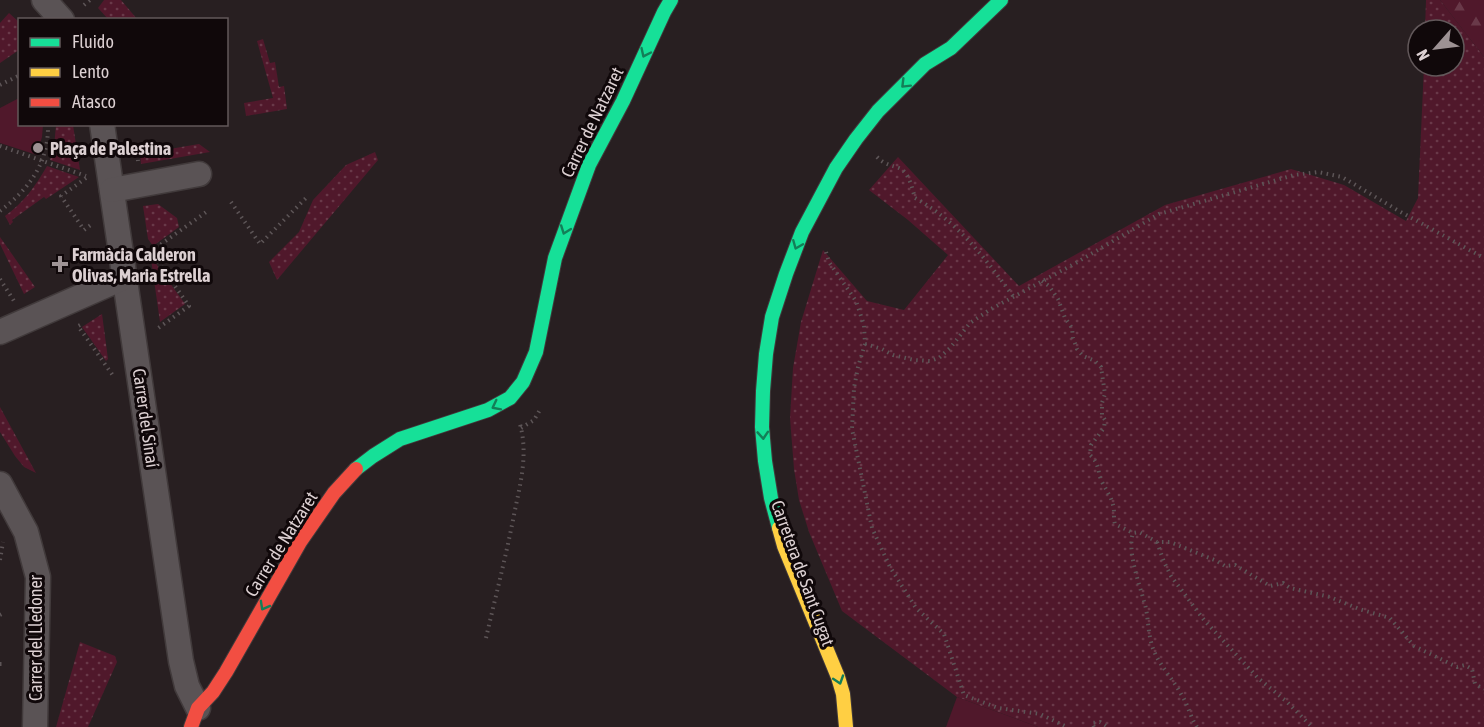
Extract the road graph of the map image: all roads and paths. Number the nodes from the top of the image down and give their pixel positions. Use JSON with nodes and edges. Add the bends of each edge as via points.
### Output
{"nodes":[{"id":1,"x":90,"y":0,"type":"edge"},
{"id":2,"x":671,"y":0,"type":"edge"},
{"id":3,"x":1001,"y":0,"type":"edge"},
{"id":4,"x":84,"y":5,"type":"dead end"},
{"id":5,"x":951,"y":48,"type":"junction"},
{"id":6,"x":935,"y":74,"type":"dead end"},
{"id":7,"x":18,"y":76,"type":"edge"},
{"id":8,"x":0,"y":85,"type":"edge"},
{"id":9,"x":48,"y":126,"type":"edge"},
{"id":10,"x":102,"y":126,"type":"edge"},
{"id":11,"x":0,"y":146,"type":"edge"},
{"id":12,"x":136,"y":148,"type":"dead end"},
{"id":13,"x":874,"y":154,"type":"dead end"},
{"id":14,"x":43,"y":161,"type":"junction"},
{"id":15,"x":139,"y":167,"type":"dead end"},
{"id":16,"x":200,"y":174,"type":"dead end"},
{"id":17,"x":112,"y":190,"type":"junction"},
{"id":18,"x":307,"y":197,"type":"dead end"},
{"id":19,"x":231,"y":202,"type":"dead end"},
{"id":20,"x":209,"y":210,"type":"dead end"},
{"id":21,"x":0,"y":211,"type":"edge"},
{"id":22,"x":93,"y":224,"type":"dead end"},
{"id":23,"x":825,"y":247,"type":"dead end"},
{"id":24,"x":1484,"y":258,"type":"edge"},
{"id":25,"x":125,"y":277,"type":"junction"},
{"id":26,"x":0,"y":279,"type":"edge"},
{"id":27,"x":1042,"y":281,"type":"junction"},
{"id":28,"x":1014,"y":296,"type":"junction"},
{"id":29,"x":16,"y":304,"type":"dead end"},
{"id":30,"x":87,"y":320,"type":"dead end"},
{"id":31,"x":157,"y":329,"type":"dead end"},
{"id":32,"x":0,"y":332,"type":"edge"},
{"id":33,"x":865,"y":344,"type":"junction"},
{"id":34,"x":116,"y":380,"type":"dead end"},
{"id":35,"x":510,"y":399,"type":"junction"},
{"id":36,"x":0,"y":484,"type":"edge"},
{"id":37,"x":1133,"y":533,"type":"junction"},
{"id":38,"x":7,"y":537,"type":"dead end"},
{"id":39,"x":1157,"y":542,"type":"junction"},
{"id":40,"x":0,"y":560,"type":"edge"},
{"id":41,"x":486,"y":638,"type":"dead end"},
{"id":42,"x":1484,"y":689,"type":"edge"},
{"id":43,"x":194,"y":718,"type":"edge"},
{"id":44,"x":35,"y":727,"type":"edge"},
{"id":45,"x":846,"y":727,"type":"edge"},
{"id":46,"x":1067,"y":727,"type":"edge"},
{"id":47,"x":1094,"y":727,"type":"edge"},
{"id":48,"x":1108,"y":727,"type":"edge"},
{"id":49,"x":1197,"y":727,"type":"edge"},
{"id":50,"x":1312,"y":727,"type":"edge"}],
"edges":[{"from":1,"to":4,"type":"path"},
{"from":2,"to":35,"type":"street","name":"Carrer de Natzaret","one_way":true,"via":[[589,165],[555,258],[536,352],[523,382]]},
{"from":3,"to":5,"type":"street","name":"Carretera de Sant Cugat"},
{"from":5,"to":6,"type":"street","name":"Carretera de Sant Cugat"},
{"from":5,"to":45,"type":"street","name":"Carretera de Sant Cugat","one_way":true,"via":[[925,64],[878,111],[837,168],[802,232],[772,317],[766,354],[762,427],[771,498],[784,546],[838,677]]},
{"from":7,"to":8,"type":"path"},
{"from":9,"to":14,"type":"path"},
{"from":10,"to":17,"type":"street","name":"Carrer del Sinaí"},
{"from":11,"to":14,"type":"path"},
{"from":12,"to":15,"type":"path"},
{"from":13,"to":28,"type":"path","via":[[907,175],[915,198],[931,206],[966,236]]},
{"from":14,"to":21,"type":"path","via":[[24,189]]},
{"from":14,"to":22,"type":"path","via":[[86,177],[61,196],[84,230]]},
{"from":16,"to":17,"type":"street"},
{"from":17,"to":25,"type":"street","name":"Carrer del Sinaí"},
{"from":18,"to":19,"type":"path","via":[[260,244]]},
{"from":20,"to":31,"type":"path","via":[[149,253],[189,306]]},
{"from":23,"to":33,"type":"path","via":[[829,262],[856,301]]},
{"from":24,"to":27,"type":"path","via":[[1342,177],[1318,172],[1294,175],[1159,214]]},
{"from":25,"to":32,"type":"street"},
{"from":25,"to":43,"type":"street","name":"Carrer del Sinaí","via":[[181,661]]},
{"from":26,"to":29,"type":"path"},
{"from":27,"to":28,"type":"path"},
{"from":27,"to":37,"type":"path","via":[[1058,299],[1077,349],[1101,368],[1104,428],[1091,445],[1090,455],[1098,465],[1112,502],[1113,521]]},
{"from":28,"to":33,"type":"path","via":[[970,323],[950,348],[930,361],[893,355]]},
{"from":30,"to":34,"type":"path","via":[[78,326]]},
{"from":33,"to":46,"type":"path","via":[[854,388],[852,429],[872,528],[890,567],[916,608],[944,634],[964,695],[998,708],[1040,714]]},
{"from":35,"to":41,"type":"path","via":[[524,444],[524,462]]},
{"from":35,"to":43,"type":"street","name":"Carrer de Natzaret","one_way":true,"via":[[400,439],[352,472],[300,542],[226,672]]},
{"from":36,"to":44,"type":"street","name":"Carrer del Lledoner","via":[[26,532],[38,578]]},
{"from":37,"to":39,"type":"path","via":[[1139,532]]},
{"from":37,"to":49,"type":"path","via":[[1130,540],[1154,651]]},
{"from":38,"to":40,"type":"path","via":[[3,539]]},
{"from":39,"to":42,"type":"path","via":[[1170,542],[1225,566],[1235,565],[1270,586],[1282,584],[1390,618],[1414,646],[1457,667],[1465,665],[1472,669],[1475,684]]},
{"from":39,"to":50,"type":"path","via":[[1172,576],[1204,620],[1258,678]]},
{"from":47,"to":48,"type":"path","via":[[1092,723],[1100,722]]}]}
